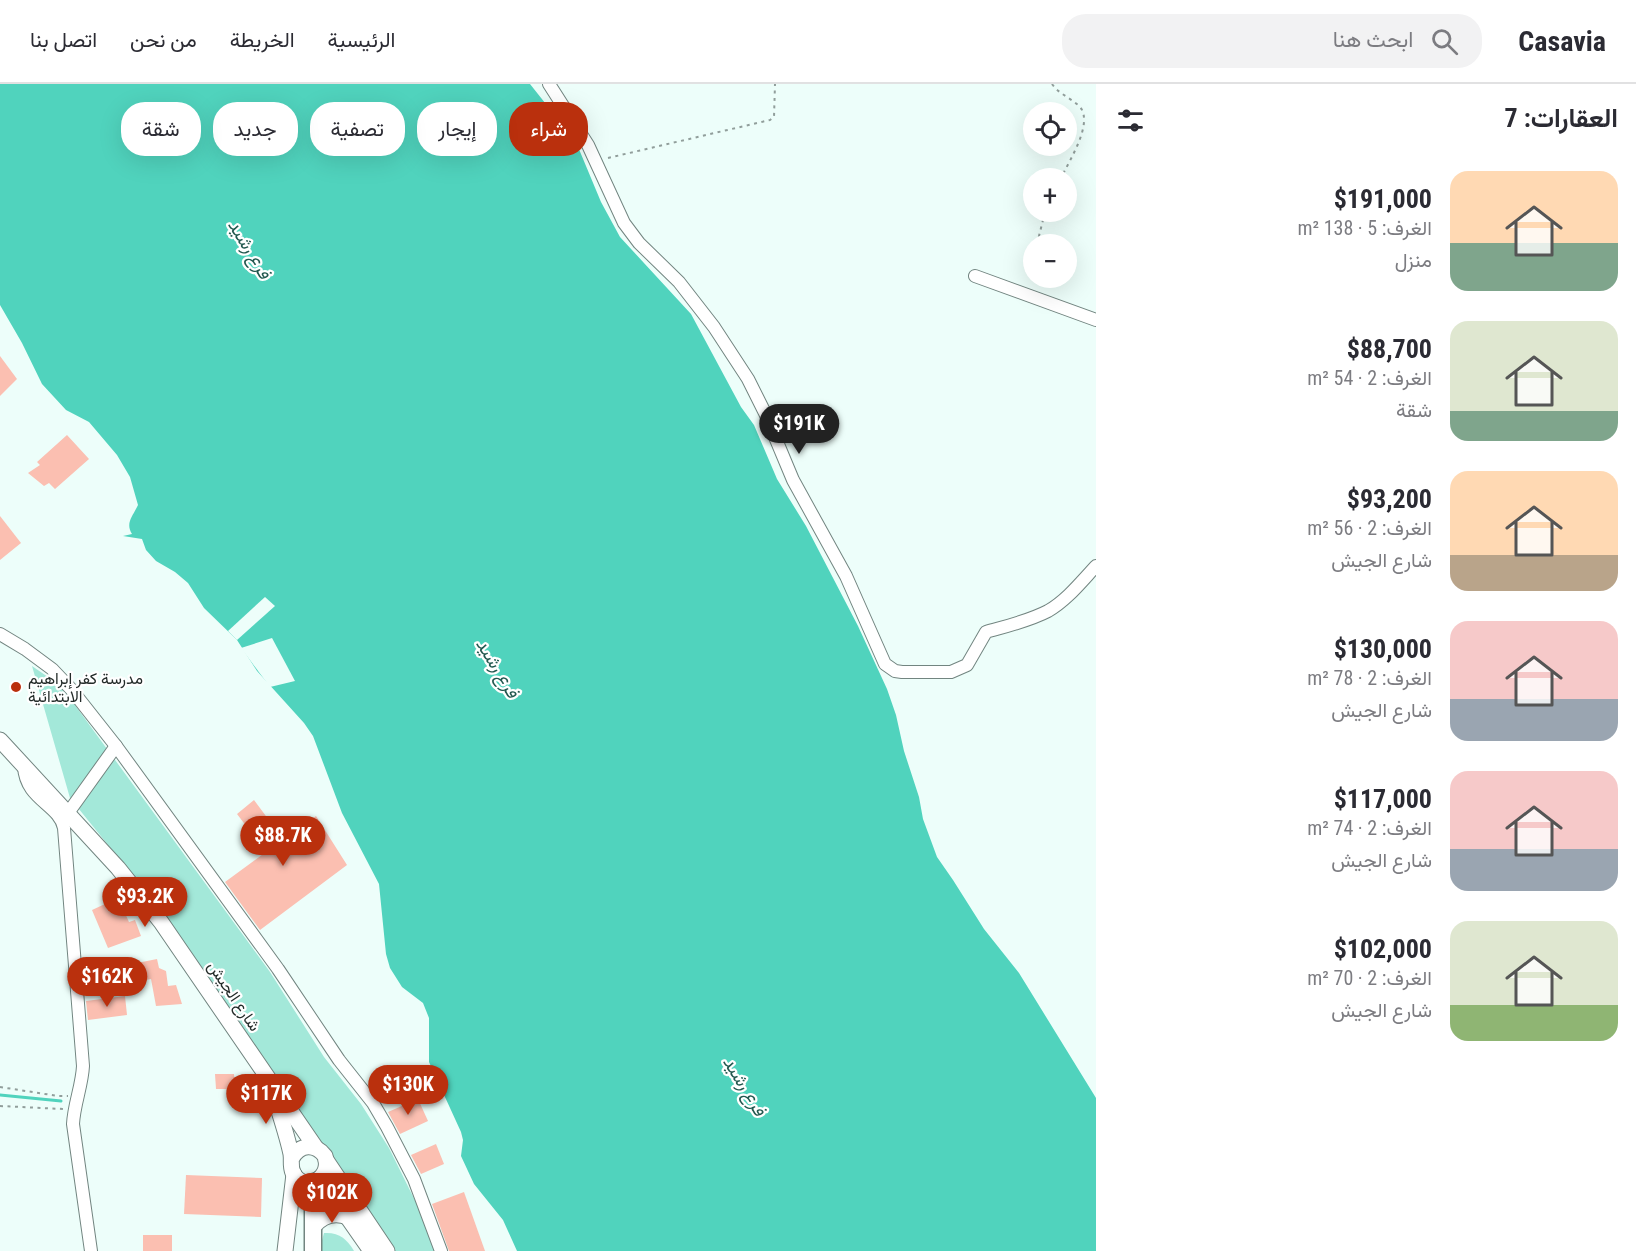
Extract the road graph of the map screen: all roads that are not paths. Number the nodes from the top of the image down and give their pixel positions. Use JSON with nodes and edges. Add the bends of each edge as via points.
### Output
{"nodes":[{"id":1,"x":549,"y":84,"type":"edge"},
{"id":2,"x":975,"y":276,"type":"dead end"},
{"id":3,"x":1096,"y":320,"type":"edge"},
{"id":4,"x":1096,"y":566,"type":"edge"},
{"id":5,"x":0,"y":634,"type":"edge"},
{"id":6,"x":0,"y":740,"type":"edge"},
{"id":7,"x":116,"y":746,"type":"junction"},
{"id":8,"x":24,"y":766,"type":"junction"},
{"id":9,"x":68,"y":813,"type":"junction"},
{"id":10,"x":271,"y":1084,"type":"junction"},
{"id":11,"x":316,"y":1148,"type":"junction"},
{"id":12,"x":292,"y":1158,"type":"junction"},
{"id":13,"x":326,"y":1160,"type":"junction"},
{"id":14,"x":294,"y":1174,"type":"junction"},
{"id":15,"x":317,"y":1180,"type":"junction"},
{"id":16,"x":348,"y":1218,"type":"junction"},
{"id":17,"x":314,"y":1226,"type":"junction"},
{"id":18,"x":91,"y":1251,"type":"edge"},
{"id":19,"x":285,"y":1251,"type":"edge"},
{"id":20,"x":313,"y":1251,"type":"edge"},
{"id":21,"x":372,"y":1251,"type":"edge"},
{"id":22,"x":387,"y":1251,"type":"edge"},
{"id":23,"x":441,"y":1251,"type":"edge"}],
"edges":[{"from":1,"to":4,"type":"street","via":[[579,129],[624,223],[679,282],[748,379],[793,480],[846,576],[890,669],[951,672],[967,665],[986,632],[1049,610]]},
{"from":2,"to":3,"type":"street"},
{"from":5,"to":7,"type":"street","via":[[52,669]]},
{"from":6,"to":8,"type":"main road","name":"شارع الجيش"},
{"from":7,"to":9,"type":"street"},
{"from":7,"to":23,"type":"street","via":[[373,1103],[414,1179]]},
{"from":8,"to":9,"type":"main road","name":"شارع الجيش"},
{"from":8,"to":18,"type":"street","via":[[28,785],[64,828],[83,1066],[74,1109],[75,1144]]},
{"from":9,"to":10,"type":"main road","name":"شارع الجيش","via":[[161,922]]},
{"from":10,"to":11,"type":"main road","name":"شارع الجيش"},
{"from":10,"to":12,"type":"main road","name":"شارع الجيش"},
{"from":11,"to":12,"type":"main road","via":[[299,1149]]},
{"from":11,"to":13,"type":"main road"},
{"from":12,"to":14,"type":"main road"},
{"from":13,"to":15,"type":"main road","via":[[326,1170]]},
{"from":13,"to":22,"type":"main road"},
{"from":14,"to":15,"type":"main road","via":[[302,1181]]},
{"from":14,"to":19,"type":"main road"},
{"from":15,"to":16,"type":"main road"},
{"from":15,"to":17,"type":"highway"},
{"from":16,"to":17,"type":"main road","via":[[332,1215]]},
{"from":16,"to":21,"type":"main road"},
{"from":17,"to":20,"type":"highway"}]}
